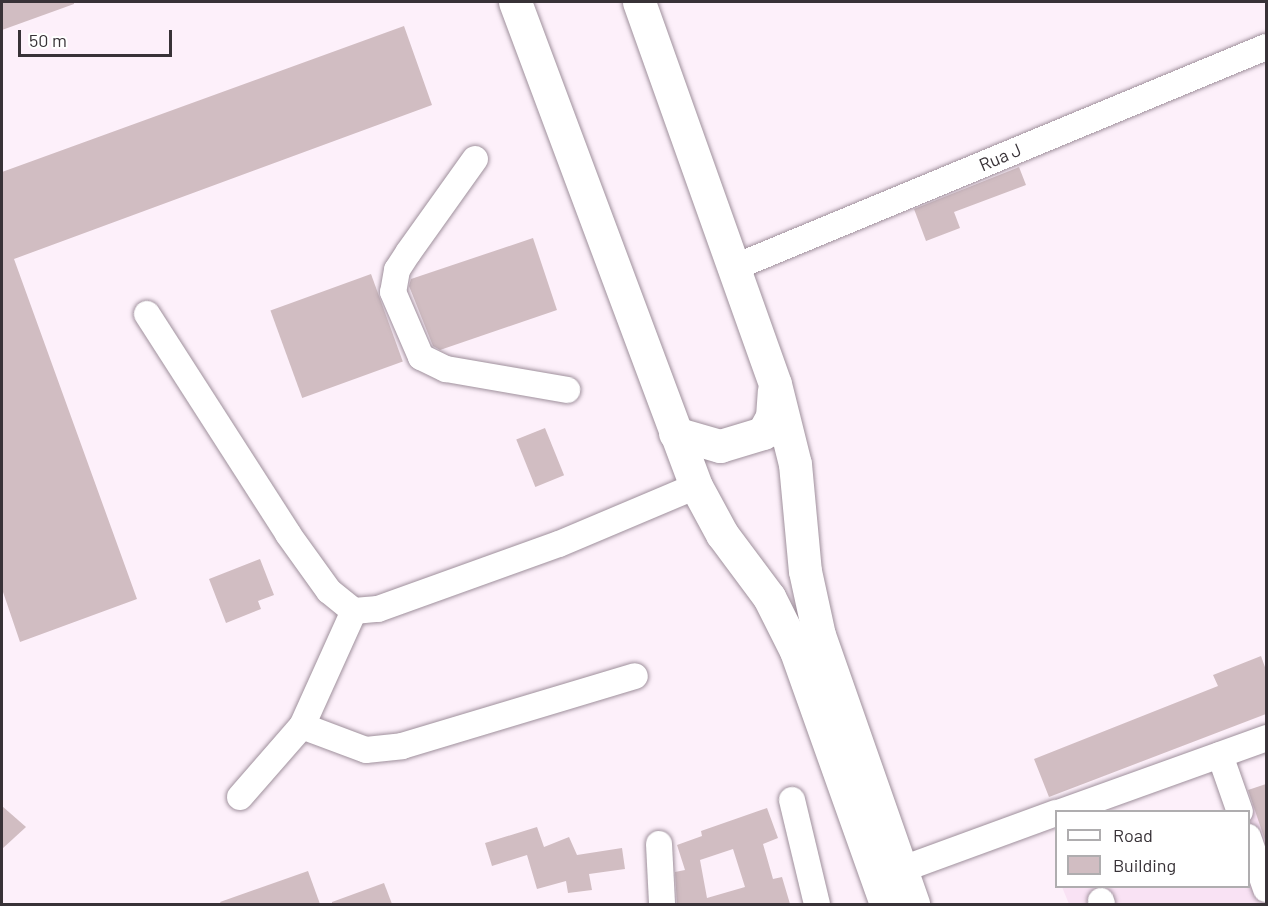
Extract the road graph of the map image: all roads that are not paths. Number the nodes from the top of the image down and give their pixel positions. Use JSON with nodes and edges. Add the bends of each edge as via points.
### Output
{"nodes":[{"id":1,"x":515,"y":2,"type":"edge"},
{"id":2,"x":639,"y":2,"type":"edge"},
{"id":3,"x":1266,"y":47,"type":"edge"},
{"id":4,"x":475,"y":159,"type":"dead end"},
{"id":5,"x":733,"y":268,"type":"junction"},
{"id":6,"x":147,"y":314,"type":"dead end"},
{"id":7,"x":774,"y":384,"type":"junction"},
{"id":8,"x":567,"y":390,"type":"dead end"},
{"id":9,"x":675,"y":433,"type":"junction"},
{"id":10,"x":696,"y":486,"type":"junction"},
{"id":11,"x":354,"y":611,"type":"junction"},
{"id":12,"x":635,"y":676,"type":"dead end"},
{"id":13,"x":302,"y":726,"type":"junction"},
{"id":14,"x":1266,"y":738,"type":"edge"},
{"id":15,"x":1220,"y":755,"type":"junction"},
{"id":16,"x":240,"y":796,"type":"dead end"},
{"id":17,"x":792,"y":800,"type":"dead end"},
{"id":18,"x":1065,"y":810,"type":"edge"},
{"id":19,"x":1239,"y":810,"type":"edge"},
{"id":20,"x":1055,"y":813,"type":"edge"},
{"id":21,"x":1250,"y":843,"type":"edge"},
{"id":22,"x":659,"y":844,"type":"dead end"},
{"id":23,"x":900,"y":870,"type":"junction"},
{"id":24,"x":1266,"y":889,"type":"edge"},
{"id":25,"x":662,"y":904,"type":"edge"},
{"id":26,"x":817,"y":904,"type":"edge"},
{"id":27,"x":886,"y":904,"type":"edge"},
{"id":28,"x":913,"y":904,"type":"edge"}],
"edges":[{"from":1,"to":9,"type":"highway"},
{"from":2,"to":5,"type":"highway"},
{"from":3,"to":5,"type":"street","name":"Rua J"},
{"from":4,"to":8,"type":"street","via":[[397,270],[393,292],[421,357],[446,369]]},
{"from":5,"to":7,"type":"highway"},
{"from":6,"to":11,"type":"street","via":[[288,534],[329,591]]},
{"from":7,"to":9,"type":"highway","via":[[772,417],[763,433],[720,446]]},
{"from":7,"to":23,"type":"highway","via":[[795,464],[805,571],[819,634]]},
{"from":9,"to":10,"type":"highway"},
{"from":10,"to":11,"type":"street","via":[[559,544],[378,609]]},
{"from":10,"to":27,"type":"highway","via":[[722,534],[769,597],[796,651]]},
{"from":11,"to":13,"type":"street"},
{"from":12,"to":13,"type":"street","via":[[402,746],[366,750]]},
{"from":13,"to":16,"type":"street"},
{"from":14,"to":15,"type":"street"},
{"from":15,"to":18,"type":"street"},
{"from":15,"to":19,"type":"street"},
{"from":17,"to":26,"type":"street"},
{"from":20,"to":23,"type":"street"},
{"from":21,"to":24,"type":"street"},
{"from":22,"to":25,"type":"street"},
{"from":23,"to":28,"type":"highway"}]}
